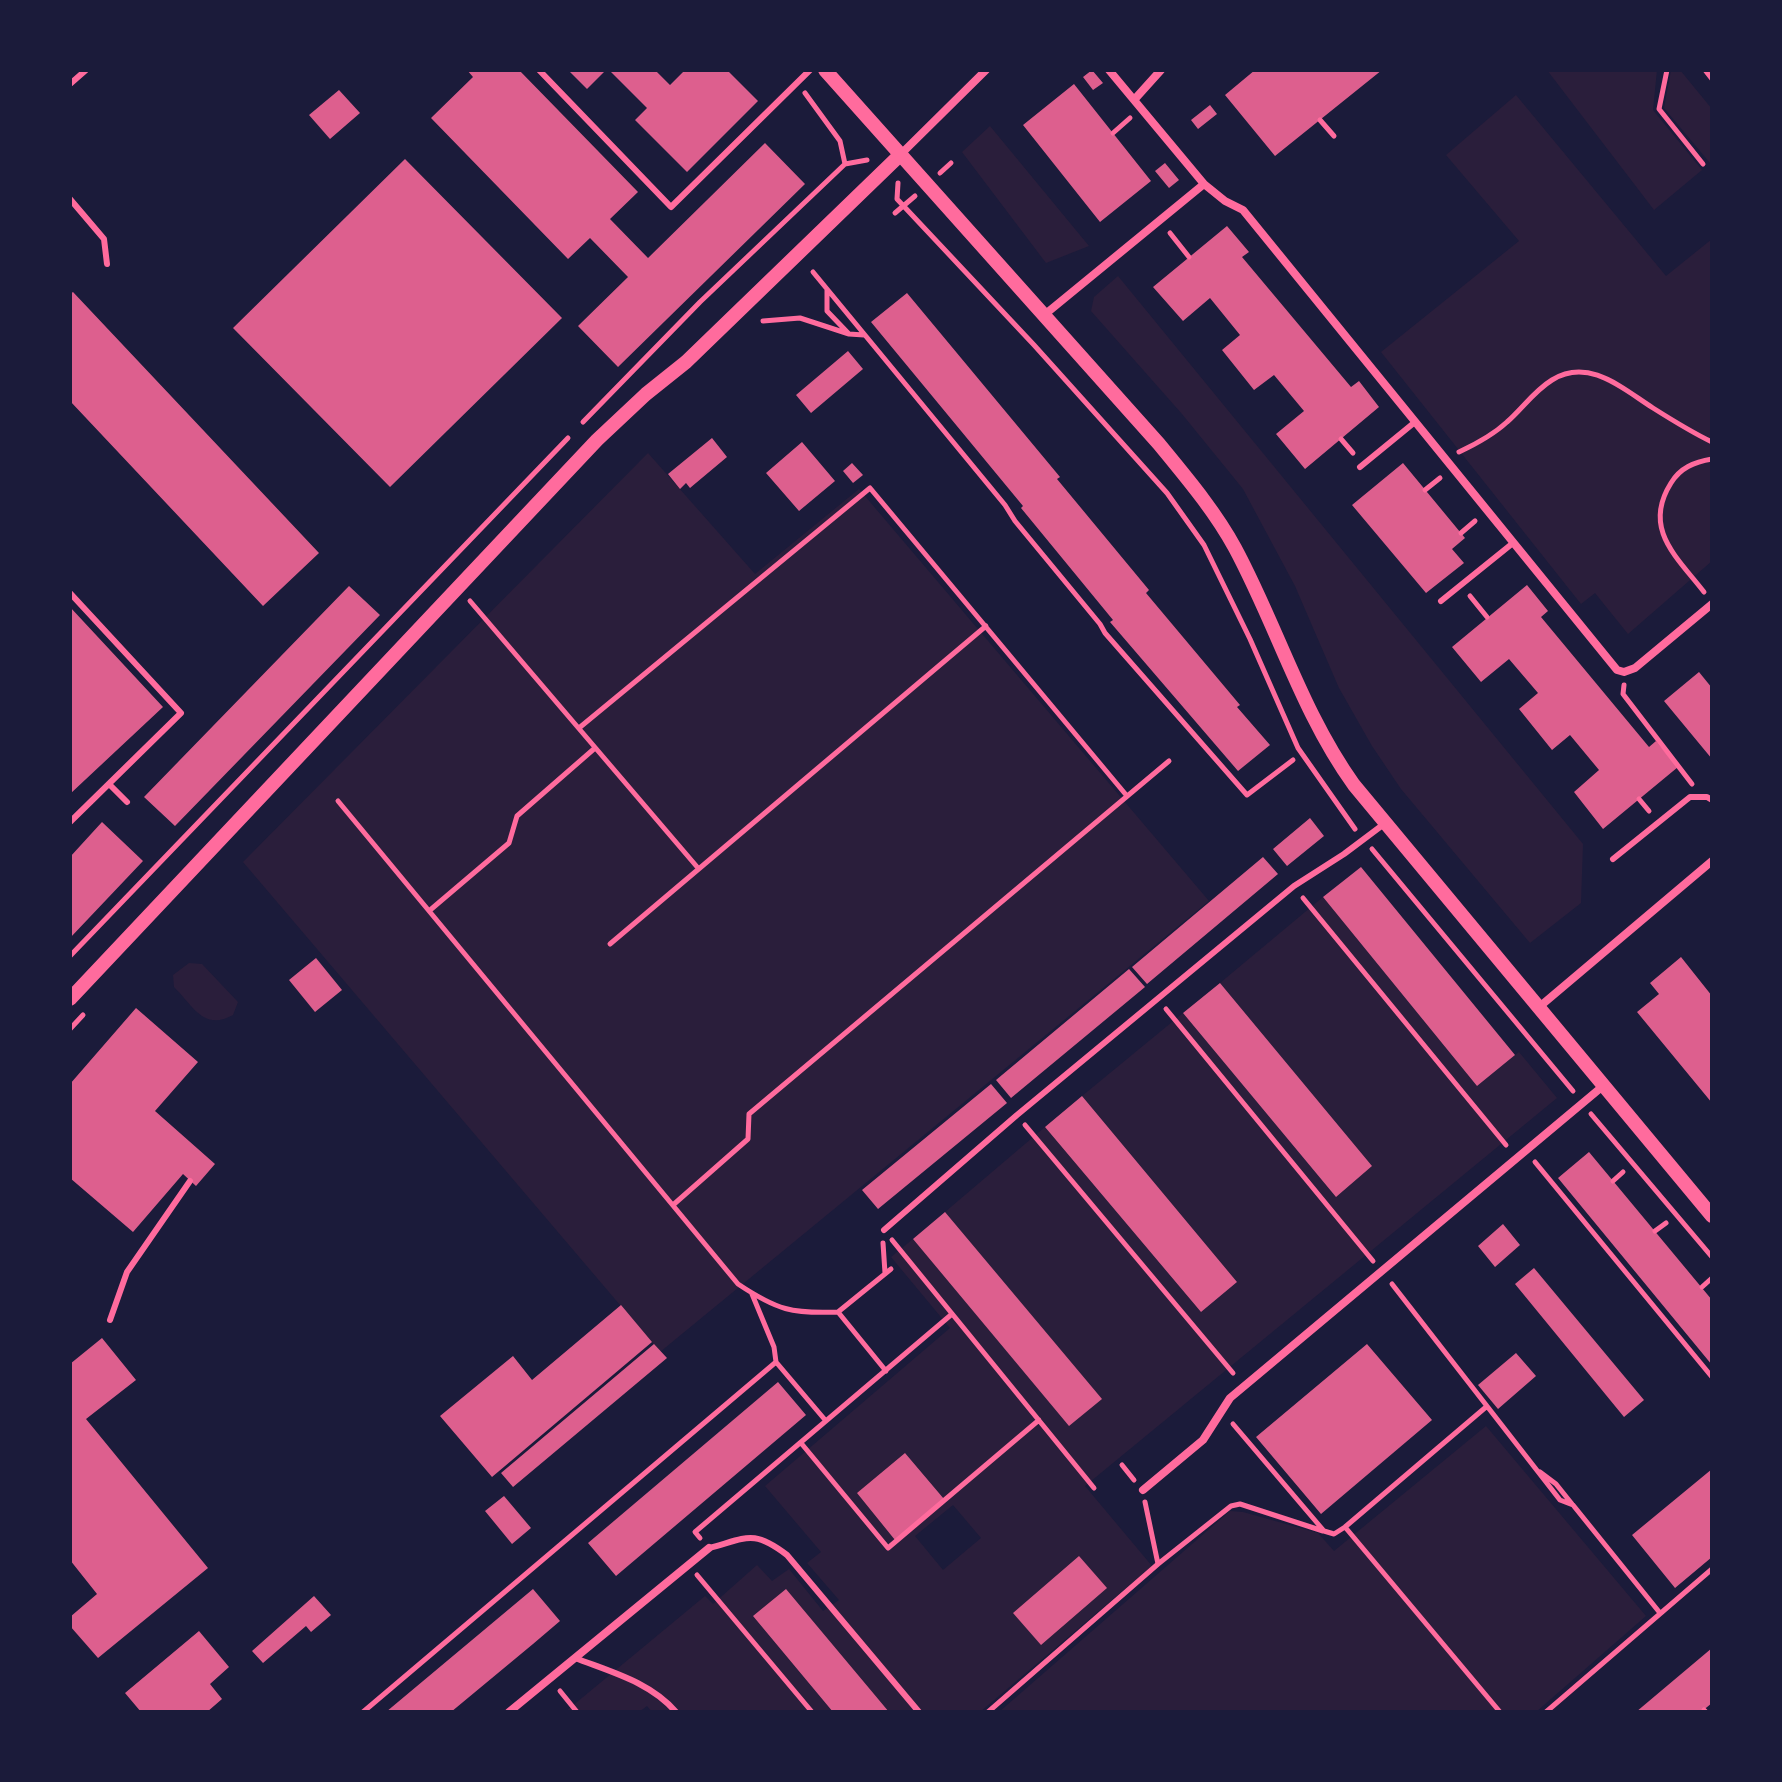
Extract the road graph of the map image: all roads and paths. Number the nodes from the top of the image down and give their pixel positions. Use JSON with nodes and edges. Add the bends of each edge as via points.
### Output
{"nodes":[{"id":1,"x":86,"y":70,"type":"edge"},
{"id":2,"x":539,"y":70,"type":"edge"},
{"id":3,"x":810,"y":70,"type":"edge"},
{"id":4,"x":825,"y":70,"type":"edge"},
{"id":5,"x":986,"y":70,"type":"edge"},
{"id":6,"x":1109,"y":70,"type":"edge"},
{"id":7,"x":1161,"y":70,"type":"edge"},
{"id":8,"x":1667,"y":70,"type":"edge"},
{"id":9,"x":1705,"y":70,"type":"edge"},
{"id":10,"x":1712,"y":79,"type":"edge"},
{"id":11,"x":797,"y":82,"type":"junction"},
{"id":12,"x":70,"y":84,"type":"edge"},
{"id":13,"x":1134,"y":100,"type":"junction"},
{"id":14,"x":1320,"y":120,"type":"dead end"},
{"id":15,"x":1334,"y":136,"type":"dead end"},
{"id":16,"x":900,"y":155,"type":"junction"},
{"id":17,"x":845,"y":164,"type":"dead end"},
{"id":18,"x":1703,"y":164,"type":"dead end"},
{"id":19,"x":1204,"y":184,"type":"junction"},
{"id":20,"x":70,"y":199,"type":"edge"},
{"id":21,"x":897,"y":199,"type":"dead end"},
{"id":22,"x":906,"y":204,"type":"junction"},
{"id":23,"x":895,"y":213,"type":"dead end"},
{"id":24,"x":1160,"y":220,"type":"junction"},
{"id":25,"x":1189,"y":257,"type":"dead end"},
{"id":26,"x":107,"y":264,"type":"dead end"},
{"id":27,"x":813,"y":272,"type":"dead end"},
{"id":28,"x":828,"y":289,"type":"junction"},
{"id":29,"x":1043,"y":316,"type":"junction"},
{"id":30,"x":763,"y":321,"type":"dead end"},
{"id":31,"x":849,"y":334,"type":"junction"},
{"id":32,"x":864,"y":335,"type":"junction"},
{"id":33,"x":1415,"y":422,"type":"junction"},
{"id":34,"x":1712,"y":442,"type":"edge"},
{"id":35,"x":1712,"y":459,"type":"edge"},
{"id":36,"x":1445,"y":460,"type":"junction"},
{"id":37,"x":1360,"y":467,"type":"dead end"},
{"id":38,"x":1513,"y":543,"type":"junction"},
{"id":39,"x":1461,"y":585,"type":"junction"},
{"id":40,"x":459,"y":588,"type":"junction"},
{"id":41,"x":70,"y":593,"type":"edge"},
{"id":42,"x":1441,"y":601,"type":"dead end"},
{"id":43,"x":1712,"y":603,"type":"edge"},
{"id":44,"x":1487,"y":617,"type":"dead end"},
{"id":45,"x":986,"y":626,"type":"junction"},
{"id":46,"x":1624,"y":672,"type":"junction"},
{"id":47,"x":579,"y":728,"type":"junction"},
{"id":48,"x":279,"y":736,"type":"dead end"},
{"id":49,"x":595,"y":748,"type":"junction"},
{"id":50,"x":1293,"y":760,"type":"dead end"},
{"id":51,"x":1169,"y":761,"type":"dead end"},
{"id":52,"x":110,"y":785,"type":"junction"},
{"id":53,"x":1127,"y":796,"type":"junction"},
{"id":54,"x":1698,"y":796,"type":"junction"},
{"id":55,"x":1712,"y":800,"type":"edge"},
{"id":56,"x":338,"y":801,"type":"dead end"},
{"id":57,"x":127,"y":802,"type":"dead end"},
{"id":58,"x":70,"y":822,"type":"edge"},
{"id":59,"x":1384,"y":824,"type":"junction"},
{"id":60,"x":1359,"y":833,"type":"dead end"},
{"id":61,"x":1368,"y":845,"type":"dead end"},
{"id":62,"x":1613,"y":859,"type":"dead end"},
{"id":63,"x":1712,"y":861,"type":"edge"},
{"id":64,"x":698,"y":868,"type":"junction"},
{"id":65,"x":1305,"y":900,"type":"dead end"},
{"id":66,"x":429,"y":911,"type":"junction"},
{"id":67,"x":610,"y":944,"type":"dead end"},
{"id":68,"x":70,"y":956,"type":"edge"},
{"id":69,"x":70,"y":999,"type":"edge"},
{"id":70,"x":1158,"y":999,"type":"junction"},
{"id":71,"x":1538,"y":1008,"type":"junction"},
{"id":72,"x":1603,"y":1086,"type":"junction"},
{"id":73,"x":1572,"y":1090,"type":"dead end"},
{"id":74,"x":1017,"y":1115,"type":"junction"},
{"id":75,"x":1594,"y":1118,"type":"dead end"},
{"id":76,"x":1506,"y":1145,"type":"dead end"},
{"id":77,"x":1526,"y":1151,"type":"junction"},
{"id":78,"x":1623,"y":1172,"type":"dead end"},
{"id":79,"x":190,"y":1181,"type":"dead end"},
{"id":80,"x":1613,"y":1181,"type":"dead end"},
{"id":81,"x":673,"y":1205,"type":"junction"},
{"id":82,"x":1712,"y":1216,"type":"edge"},
{"id":83,"x":1666,"y":1223,"type":"dead end"},
{"id":84,"x":884,"y":1230,"type":"junction"},
{"id":85,"x":1655,"y":1231,"type":"dead end"},
{"id":86,"x":1712,"y":1257,"type":"edge"},
{"id":87,"x":891,"y":1269,"type":"dead end"},
{"id":88,"x":1382,"y":1272,"type":"junction"},
{"id":89,"x":885,"y":1274,"type":"junction"},
{"id":90,"x":1712,"y":1278,"type":"edge"},
{"id":91,"x":1702,"y":1287,"type":"dead end"},
{"id":92,"x":752,"y":1293,"type":"junction"},
{"id":93,"x":838,"y":1312,"type":"junction"},
{"id":94,"x":952,"y":1314,"type":"junction"},
{"id":95,"x":110,"y":1320,"type":"dead end"},
{"id":96,"x":776,"y":1362,"type":"junction"},
{"id":97,"x":1709,"y":1362,"type":"dead end"},
{"id":98,"x":1703,"y":1367,"type":"junction"},
{"id":99,"x":886,"y":1371,"type":"junction"},
{"id":100,"x":1233,"y":1373,"type":"dead end"},
{"id":101,"x":1712,"y":1377,"type":"edge"},
{"id":102,"x":1486,"y":1407,"type":"junction"},
{"id":103,"x":1222,"y":1411,"type":"junction"},
{"id":104,"x":1039,"y":1420,"type":"junction"},
{"id":105,"x":826,"y":1421,"type":"junction"},
{"id":106,"x":801,"y":1443,"type":"junction"},
{"id":107,"x":1094,"y":1488,"type":"dead end"},
{"id":108,"x":1143,"y":1490,"type":"joint"},
{"id":109,"x":1345,"y":1527,"type":"junction"},
{"id":110,"x":1324,"y":1531,"type":"junction"},
{"id":111,"x":709,"y":1548,"type":"junction"},
{"id":112,"x":1158,"y":1564,"type":"junction"},
{"id":113,"x":688,"y":1565,"type":"junction"},
{"id":114,"x":1712,"y":1569,"type":"edge"},
{"id":115,"x":1660,"y":1613,"type":"junction"},
{"id":116,"x":575,"y":1658,"type":"junction"},
{"id":117,"x":549,"y":1678,"type":"junction"},
{"id":118,"x":363,"y":1712,"type":"edge"},
{"id":119,"x":509,"y":1712,"type":"edge"},
{"id":120,"x":577,"y":1712,"type":"edge"},
{"id":121,"x":676,"y":1712,"type":"edge"},
{"id":122,"x":812,"y":1712,"type":"edge"},
{"id":123,"x":919,"y":1712,"type":"edge"},
{"id":124,"x":988,"y":1712,"type":"edge"},
{"id":125,"x":1500,"y":1712,"type":"edge"},
{"id":126,"x":1546,"y":1712,"type":"edge"}],
"edges":[{"from":1,"to":12,"type":"lane"},
{"from":2,"to":11,"type":"lane","via":[[671,207]]},
{"from":3,"to":11,"type":"lane"},
{"from":4,"to":16,"type":"street"},
{"from":5,"to":16,"type":"street"},
{"from":6,"to":13,"type":"street"},
{"from":7,"to":13,"type":"street"},
{"from":8,"to":18,"type":"path","via":[[1659,109]]},
{"from":9,"to":10,"type":"path"},
{"from":11,"to":17,"type":"path","via":[[840,141]]},
{"from":13,"to":19,"type":"street"},
{"from":14,"to":15,"type":"path"},
{"from":16,"to":29,"type":"street"},
{"from":16,"to":40,"type":"street","via":[[686,362],[597,440]]},
{"from":19,"to":24,"type":"street"},
{"from":19,"to":33,"type":"street","via":[[1243,210]]},
{"from":20,"to":26,"type":"lane","via":[[104,239]]},
{"from":21,"to":22,"type":"path"},
{"from":22,"to":23,"type":"path"},
{"from":22,"to":60,"type":"path","via":[[1167,493],[1204,545],[1298,748]]},
{"from":24,"to":25,"type":"path"},
{"from":24,"to":29,"type":"street"},
{"from":27,"to":28,"type":"path"},
{"from":28,"to":31,"type":"path","via":[[827,311]]},
{"from":28,"to":32,"type":"path"},
{"from":29,"to":59,"type":"street","via":[[1159,444],[1211,511],[1243,563],[1329,750]]},
{"from":30,"to":31,"type":"path","via":[[800,318]]},
{"from":31,"to":32,"type":"path"},
{"from":32,"to":50,"type":"path","via":[[1105,633],[1247,795]]},
{"from":33,"to":36,"type":"street"},
{"from":33,"to":37,"type":"lane"},
{"from":34,"to":36,"type":"path","via":[[1607,377],[1569,373],[1535,392],[1506,423]]},
{"from":35,"to":43,"type":"path","via":[[1691,464],[1676,476],[1658,519],[1666,543]]},
{"from":36,"to":38,"type":"street"},
{"from":38,"to":39,"type":"lane"},
{"from":38,"to":46,"type":"street","via":[[1615,668]]},
{"from":39,"to":42,"type":"lane"},
{"from":39,"to":44,"type":"path"},
{"from":40,"to":47,"type":"path"},
{"from":40,"to":69,"type":"street"},
{"from":41,"to":52,"type":"lane","via":[[181,713]]},
{"from":43,"to":46,"type":"street"},
{"from":45,"to":47,"type":"path","via":[[870,488]]},
{"from":45,"to":53,"type":"path"},
{"from":45,"to":64,"type":"path"},
{"from":46,"to":54,"type":"path","via":[[1623,694]]},
{"from":47,"to":49,"type":"path"},
{"from":48,"to":68,"type":"path"},
{"from":49,"to":64,"type":"path"},
{"from":49,"to":66,"type":"path","via":[[517,816],[509,843]]},
{"from":51,"to":53,"type":"path"},
{"from":52,"to":57,"type":"lane"},
{"from":52,"to":58,"type":"lane"},
{"from":53,"to":81,"type":"path","via":[[749,1114],[748,1139]]},
{"from":54,"to":55,"type":"lane"},
{"from":54,"to":62,"type":"lane","via":[[1682,802]]},
{"from":56,"to":66,"type":"path"},
{"from":59,"to":70,"type":"lane","via":[[1294,886]]},
{"from":59,"to":71,"type":"street"},
{"from":61,"to":73,"type":"path"},
{"from":63,"to":71,"type":"street"},
{"from":64,"to":67,"type":"path"},
{"from":65,"to":76,"type":"path"},
{"from":66,"to":81,"type":"path"},
{"from":70,"to":74,"type":"lane"},
{"from":70,"to":88,"type":"path"},
{"from":71,"to":72,"type":"street"},
{"from":72,"to":77,"type":"street"},
{"from":72,"to":82,"type":"street"},
{"from":74,"to":84,"type":"lane"},
{"from":74,"to":100,"type":"path"},
{"from":75,"to":86,"type":"path"},
{"from":77,"to":88,"type":"street"},
{"from":77,"to":98,"type":"path"},
{"from":78,"to":80,"type":"path"},
{"from":79,"to":95,"type":"lane","via":[[127,1272]]},
{"from":81,"to":92,"type":"path","via":[[738,1284]]},
{"from":83,"to":85,"type":"path"},
{"from":84,"to":89,"type":"path"},
{"from":84,"to":94,"type":"path"},
{"from":87,"to":89,"type":"path"},
{"from":88,"to":102,"type":"path"},
{"from":88,"to":103,"type":"street","via":[[1230,1398]]},
{"from":89,"to":93,"type":"path"},
{"from":90,"to":91,"type":"path"},
{"from":92,"to":93,"type":"path","via":[[801,1314]]},
{"from":92,"to":96,"type":"path"},
{"from":93,"to":99,"type":"path"},
{"from":94,"to":99,"type":"path"},
{"from":94,"to":104,"type":"path"},
{"from":96,"to":105,"type":"path"},
{"from":96,"to":118,"type":"path"},
{"from":97,"to":98,"type":"path"},
{"from":98,"to":101,"type":"path"},
{"from":99,"to":105,"type":"path"},
{"from":102,"to":109,"type":"path"},
{"from":102,"to":115,"type":"path"},
{"from":103,"to":108,"type":"street","via":[[1203,1440]]},
{"from":103,"to":110,"type":"path"},
{"from":104,"to":106,"type":"path","via":[[888,1548]]},
{"from":104,"to":107,"type":"path"},
{"from":105,"to":106,"type":"path"},
{"from":106,"to":111,"type":"path","via":[[695,1532]]},
{"from":108,"to":112,"type":"path"},
{"from":109,"to":110,"type":"path","via":[[1332,1535]]},
{"from":109,"to":125,"type":"path"},
{"from":110,"to":112,"type":"path","via":[[1234,1504]]},
{"from":111,"to":113,"type":"street"},
{"from":111,"to":123,"type":"lane","via":[[755,1536],[787,1555]]},
{"from":112,"to":124,"type":"path"},
{"from":113,"to":116,"type":"street"},
{"from":113,"to":122,"type":"path"},
{"from":114,"to":115,"type":"path"},
{"from":115,"to":126,"type":"path"},
{"from":116,"to":117,"type":"street"},
{"from":116,"to":121,"type":"lane","via":[[633,1680],[660,1695]]},
{"from":117,"to":119,"type":"street"},
{"from":117,"to":120,"type":"path"}]}
